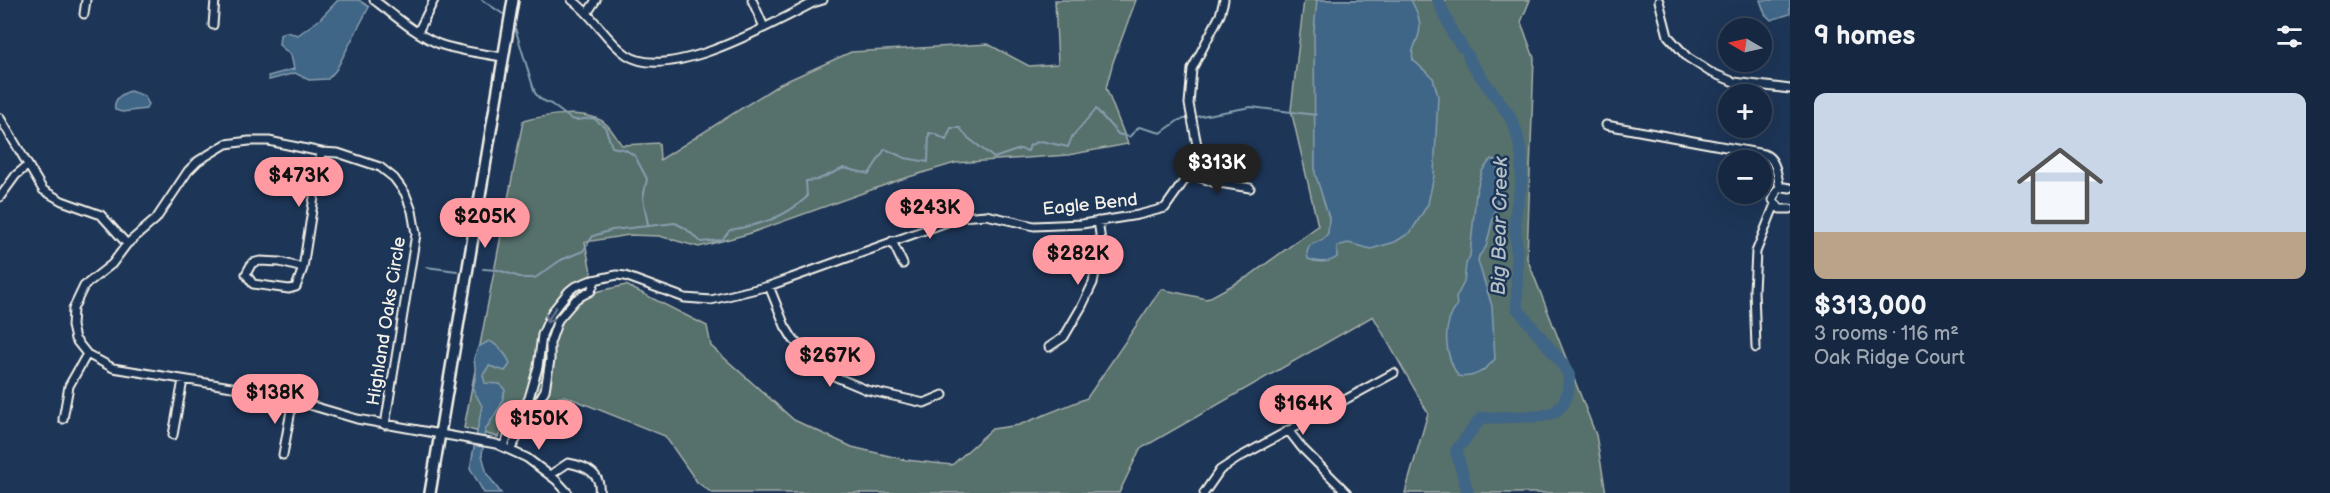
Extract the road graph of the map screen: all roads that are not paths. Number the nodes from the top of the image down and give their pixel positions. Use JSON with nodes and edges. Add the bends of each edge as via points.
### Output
{"nodes":[{"id":1,"x":86,"y":0,"type":"edge"},
{"id":2,"x":215,"y":0,"type":"edge"},
{"id":3,"x":374,"y":0,"type":"edge"},
{"id":4,"x":434,"y":0,"type":"edge"},
{"id":5,"x":513,"y":0,"type":"edge"},
{"id":6,"x":572,"y":0,"type":"edge"},
{"id":7,"x":596,"y":0,"type":"edge"},
{"id":8,"x":752,"y":0,"type":"edge"},
{"id":9,"x":823,"y":0,"type":"edge"},
{"id":10,"x":1224,"y":0,"type":"edge"},
{"id":11,"x":1659,"y":0,"type":"edge"},
{"id":12,"x":588,"y":12,"type":"junction"},
{"id":13,"x":84,"y":14,"type":"dead end"},
{"id":14,"x":213,"y":25,"type":"dead end"},
{"id":15,"x":764,"y":27,"type":"junction"},
{"id":16,"x":418,"y":32,"type":"junction"},
{"id":17,"x":503,"y":57,"type":"junction"},
{"id":18,"x":1790,"y":89,"type":"edge"},
{"id":19,"x":0,"y":118,"type":"edge"},
{"id":20,"x":1606,"y":125,"type":"dead end"},
{"id":21,"x":321,"y":152,"type":"junction"},
{"id":22,"x":27,"y":166,"type":"junction"},
{"id":23,"x":1190,"y":174,"type":"junction"},
{"id":24,"x":1250,"y":188,"type":"dead end"},
{"id":25,"x":1780,"y":188,"type":"junction"},
{"id":26,"x":1790,"y":188,"type":"edge"},
{"id":27,"x":0,"y":197,"type":"edge"},
{"id":28,"x":1775,"y":204,"type":"junction"},
{"id":29,"x":1788,"y":210,"type":"edge"},
{"id":30,"x":1098,"y":221,"type":"junction"},
{"id":31,"x":892,"y":241,"type":"junction"},
{"id":32,"x":127,"y":244,"type":"junction"},
{"id":33,"x":903,"y":264,"type":"dead end"},
{"id":34,"x":303,"y":268,"type":"junction"},
{"id":35,"x":595,"y":281,"type":"junction"},
{"id":36,"x":769,"y":286,"type":"junction"},
{"id":37,"x":1049,"y":347,"type":"dead end"},
{"id":38,"x":1756,"y":348,"type":"dead end"},
{"id":39,"x":87,"y":354,"type":"junction"},
{"id":40,"x":1394,"y":374,"type":"dead end"},
{"id":41,"x":183,"y":380,"type":"junction"},
{"id":42,"x":943,"y":395,"type":"dead end"},
{"id":43,"x":293,"y":399,"type":"junction"},
{"id":44,"x":63,"y":419,"type":"dead end"},
{"id":45,"x":385,"y":425,"type":"junction"},
{"id":46,"x":1288,"y":430,"type":"junction"},
{"id":47,"x":173,"y":435,"type":"dead end"},
{"id":48,"x":439,"y":435,"type":"junction"},
{"id":49,"x":503,"y":446,"type":"junction"},
{"id":50,"x":510,"y":450,"type":"junction"},
{"id":51,"x":283,"y":455,"type":"dead end"},
{"id":52,"x":550,"y":475,"type":"junction"},
{"id":53,"x":430,"y":493,"type":"edge"},
{"id":54,"x":568,"y":493,"type":"edge"},
{"id":55,"x":598,"y":493,"type":"edge"},
{"id":56,"x":1204,"y":493,"type":"edge"},
{"id":57,"x":1347,"y":493,"type":"edge"}],
"edges":[{"from":1,"to":13,"type":"street"},
{"from":2,"to":14,"type":"street"},
{"from":3,"to":16,"type":"street"},
{"from":4,"to":16,"type":"street"},
{"from":5,"to":17,"type":"main road"},
{"from":6,"to":12,"type":"street"},
{"from":7,"to":12,"type":"street"},
{"from":8,"to":15,"type":"street"},
{"from":9,"to":15,"type":"street"},
{"from":10,"to":23,"type":"street","name":"Eagle Bend","via":[[1192,69],[1189,104],[1197,145]]},
{"from":11,"to":18,"type":"street","via":[[1668,36],[1686,57],[1734,82]]},
{"from":12,"to":15,"type":"street","via":[[629,57],[657,63],[677,61],[727,45]]},
{"from":16,"to":17,"type":"street","via":[[437,43]]},
{"from":17,"to":48,"type":"main road"},
{"from":19,"to":22,"type":"street"},
{"from":20,"to":25,"type":"street","via":[[1770,156]]},
{"from":21,"to":32,"type":"street","name":"Highland Oaks Circle","via":[[269,141],[221,146],[188,171],[156,219]]},
{"from":21,"to":34,"type":"street"},
{"from":21,"to":45,"type":"street","name":"Highland Oaks Circle","via":[[338,153],[380,167],[400,185],[412,211],[416,234]]},
{"from":22,"to":27,"type":"street"},
{"from":22,"to":32,"type":"street","via":[[43,190],[101,215]]},
{"from":23,"to":24,"type":"street"},
{"from":23,"to":30,"type":"street","name":"Eagle Bend","via":[[1165,208]]},
{"from":25,"to":26,"type":"street"},
{"from":25,"to":28,"type":"street","via":[[1773,196]]},
{"from":28,"to":29,"type":"street"},
{"from":28,"to":38,"type":"street","via":[[1756,252]]},
{"from":30,"to":31,"type":"street","name":"Eagle Bend","via":[[1034,226],[986,215],[961,217]]},
{"from":30,"to":37,"type":"street","via":[[1101,241],[1093,283],[1064,337]]},
{"from":31,"to":33,"type":"street"},
{"from":31,"to":36,"type":"street","name":"Eagle Bend"},
{"from":32,"to":39,"type":"street","name":"Highland Oaks Circle","via":[[112,264],[77,296],[72,326],[75,339]]},
{"from":34,"to":34,"type":"street","via":[[296,287],[289,289],[253,284],[246,274],[252,263],[260,261]]},
{"from":35,"to":36,"type":"street","name":"Eagle Bend","via":[[625,276],[685,298],[711,300]]},
{"from":35,"to":49,"type":"street","name":"Eagle Bend","one_way":true,"via":[[569,291],[552,312],[542,335],[529,398]]},
{"from":35,"to":50,"type":"street","via":[[591,291],[576,299],[558,320],[550,343],[545,390]]},
{"from":36,"to":42,"type":"street","via":[[793,339],[812,360],[836,377],[867,390],[924,403]]},
{"from":39,"to":41,"type":"street","via":[[113,368]]},
{"from":39,"to":44,"type":"street","via":[[69,386]]},
{"from":40,"to":46,"type":"street"},
{"from":41,"to":43,"type":"street"},
{"from":41,"to":47,"type":"street"},
{"from":43,"to":45,"type":"street"},
{"from":43,"to":51,"type":"street"},
{"from":45,"to":48,"type":"street"},
{"from":46,"to":56,"type":"street","via":[[1220,470]]},
{"from":46,"to":57,"type":"street"},
{"from":48,"to":49,"type":"street"},
{"from":48,"to":53,"type":"main road"},
{"from":49,"to":50,"type":"street"},
{"from":50,"to":52,"type":"street"},
{"from":52,"to":54,"type":"street"},
{"from":52,"to":55,"type":"street","via":[[568,463],[579,465],[594,473],[600,486]]}]}
